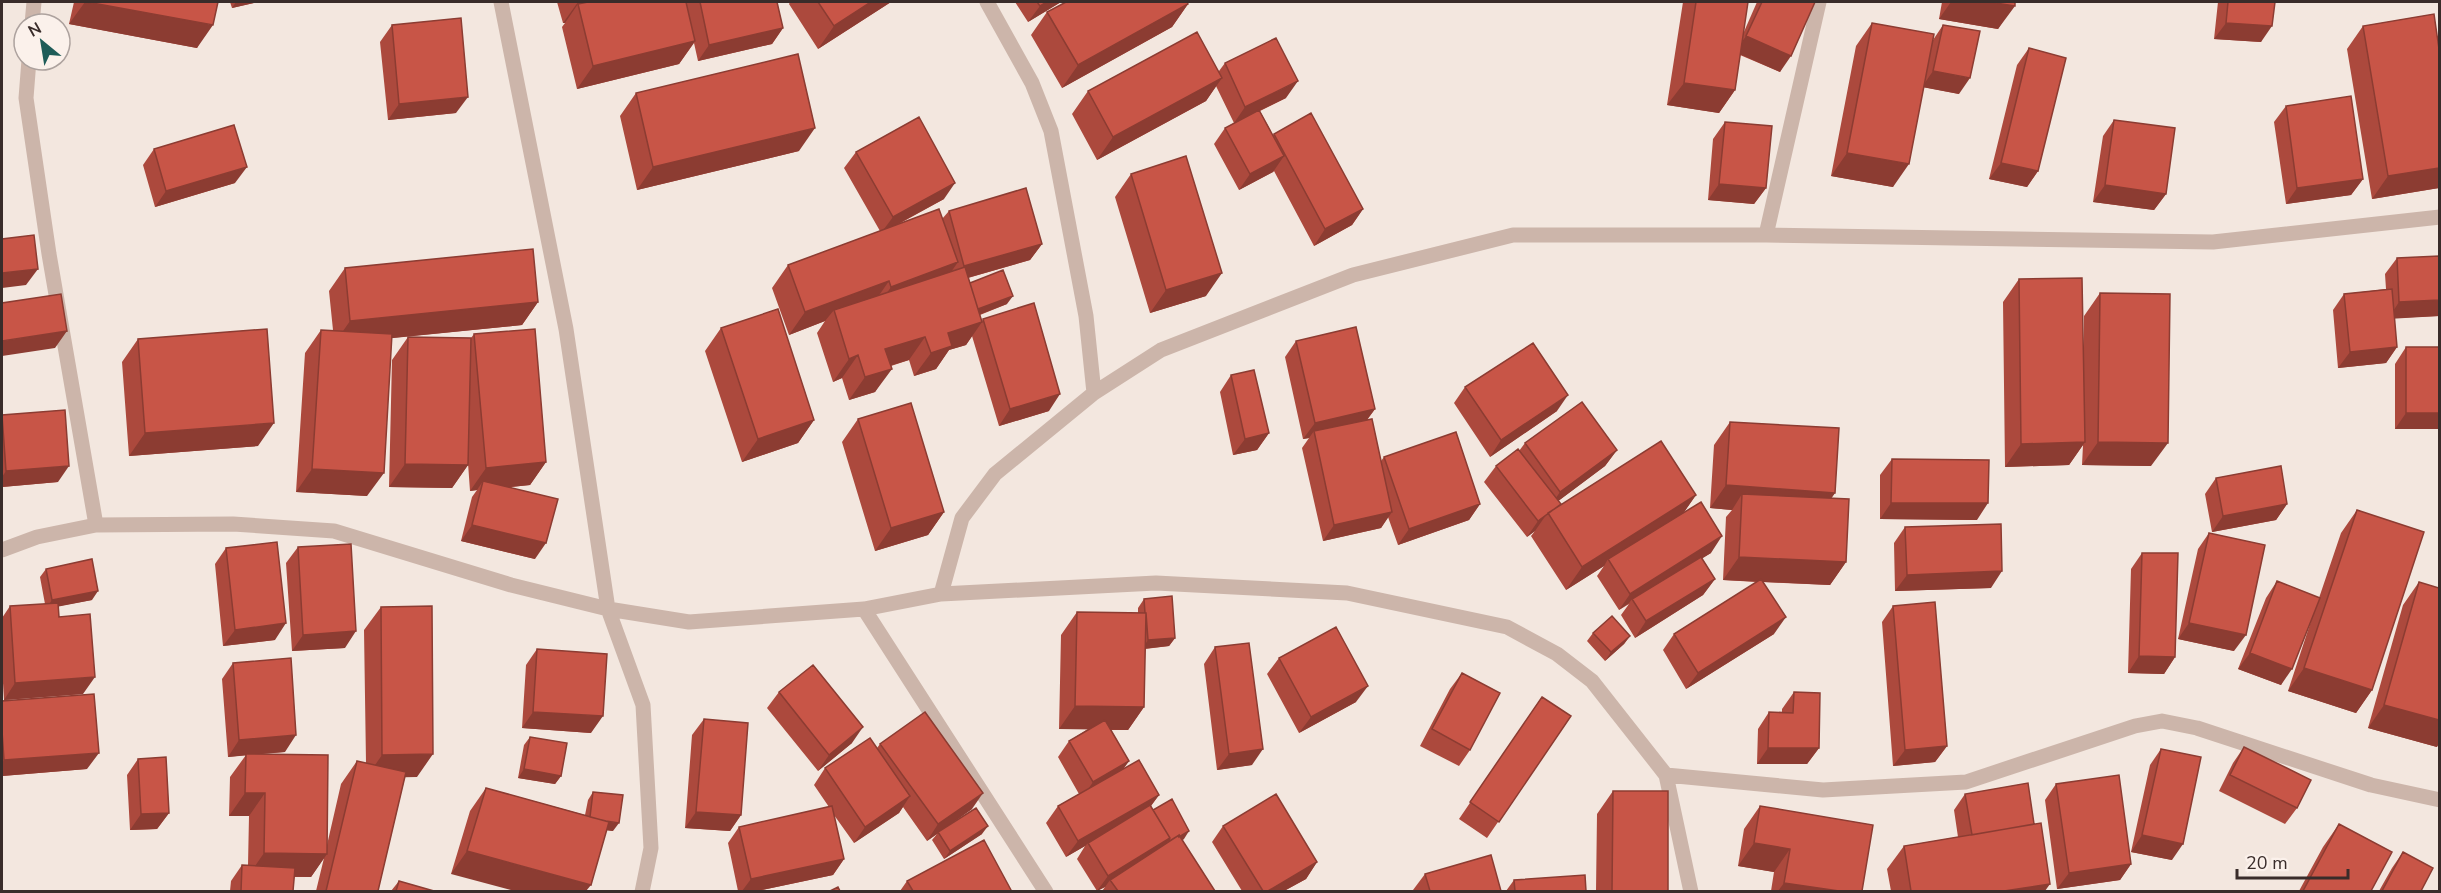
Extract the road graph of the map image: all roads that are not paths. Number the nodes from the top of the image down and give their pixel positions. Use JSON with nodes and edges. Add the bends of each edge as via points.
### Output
{"nodes":[{"id":1,"x":501,"y":2,"type":"edge"},
{"id":2,"x":987,"y":2,"type":"edge"},
{"id":3,"x":1819,"y":2,"type":"edge"},
{"id":4,"x":28,"y":72,"type":"edge"},
{"id":5,"x":2439,"y":217,"type":"edge"},
{"id":6,"x":1766,"y":235,"type":"junction"},
{"id":7,"x":1094,"y":393,"type":"junction"},
{"id":8,"x":96,"y":525,"type":"junction"},
{"id":9,"x":2,"y":550,"type":"edge"},
{"id":10,"x":941,"y":594,"type":"junction"},
{"id":11,"x":608,"y":609,"type":"junction"},
{"id":12,"x":864,"y":609,"type":"junction"},
{"id":13,"x":1666,"y":775,"type":"junction"},
{"id":14,"x":2439,"y":800,"type":"edge"},
{"id":15,"x":642,"y":891,"type":"edge"},
{"id":16,"x":1046,"y":891,"type":"edge"},
{"id":17,"x":1691,"y":891,"type":"edge"}],
"edges":[{"from":1,"to":11,"type":"street","via":[[566,329]]},
{"from":2,"to":7,"type":"street","via":[[1032,83],[1051,131],[1086,316]]},
{"from":3,"to":6,"type":"street"},
{"from":4,"to":8,"type":"street","via":[[26,98],[49,254]]},
{"from":5,"to":6,"type":"street","via":[[2213,242]]},
{"from":6,"to":7,"type":"street","via":[[1513,235],[1353,276],[1161,350]]},
{"from":7,"to":10,"type":"street","via":[[995,474],[962,518]]},
{"from":8,"to":9,"type":"street","via":[[37,537]]},
{"from":8,"to":11,"type":"street","via":[[233,524],[334,531],[511,585]]},
{"from":10,"to":12,"type":"street"},
{"from":10,"to":13,"type":"street","via":[[1156,582],[1347,593],[1507,627],[1557,654],[1592,681]]},
{"from":11,"to":12,"type":"street","via":[[689,622]]},
{"from":11,"to":15,"type":"street","via":[[643,705],[651,849]]},
{"from":12,"to":16,"type":"street"},
{"from":13,"to":14,"type":"street","via":[[1823,790],[1966,782],[2135,726],[2162,721],[2197,728],[2371,785]]},
{"from":13,"to":17,"type":"street"}]}
